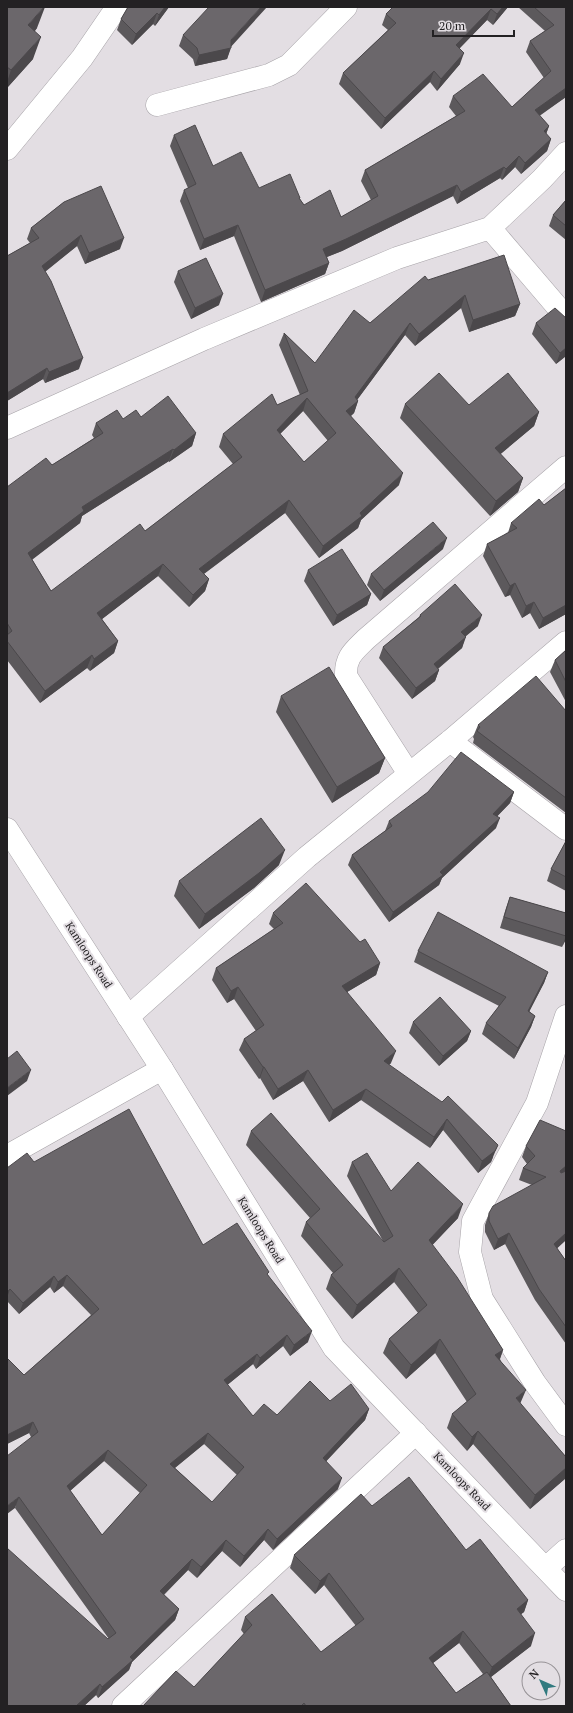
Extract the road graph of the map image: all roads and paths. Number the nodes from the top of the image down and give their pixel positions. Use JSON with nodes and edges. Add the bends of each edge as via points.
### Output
{"nodes":[{"id":1,"x":117,"y":7,"type":"edge"},
{"id":2,"x":346,"y":7,"type":"edge"},
{"id":3,"x":158,"y":105,"type":"dead end"},
{"id":4,"x":7,"y":149,"type":"edge"},
{"id":5,"x":566,"y":153,"type":"edge"},
{"id":6,"x":490,"y":228,"type":"junction"},
{"id":7,"x":566,"y":317,"type":"edge"},
{"id":8,"x":7,"y":428,"type":"edge"},
{"id":9,"x":566,"y":467,"type":"edge"},
{"id":10,"x":566,"y":642,"type":"edge"},
{"id":11,"x":450,"y":741,"type":"junction"},
{"id":12,"x":409,"y":774,"type":"junction"},
{"id":13,"x":7,"y":829,"type":"edge"},
{"id":14,"x":566,"y":829,"type":"edge"},
{"id":15,"x":566,"y":1016,"type":"edge"},
{"id":16,"x":128,"y":1017,"type":"junction"},
{"id":17,"x":162,"y":1069,"type":"junction"},
{"id":18,"x":7,"y":1156,"type":"edge"},
{"id":19,"x":566,"y":1425,"type":"edge"},
{"id":20,"x":416,"y":1433,"type":"junction"},
{"id":21,"x":566,"y":1550,"type":"edge"},
{"id":22,"x":546,"y":1568,"type":"junction"},
{"id":23,"x":566,"y":1590,"type":"edge"},
{"id":24,"x":123,"y":1706,"type":"edge"}],
"edges":[{"from":1,"to":4,"type":"street","via":[[82,58]]},
{"from":2,"to":3,"type":"street","via":[[289,65],[269,75]]},
{"from":5,"to":6,"type":"street"},
{"from":6,"to":7,"type":"street"},
{"from":6,"to":8,"type":"street","via":[[397,258],[204,339]]},
{"from":9,"to":12,"type":"street","via":[[350,655],[346,676]]},
{"from":10,"to":11,"type":"street"},
{"from":11,"to":12,"type":"street"},
{"from":11,"to":14,"type":"street"},
{"from":12,"to":16,"type":"street","via":[[307,858]]},
{"from":13,"to":16,"type":"street","name":"Kamloops Road"},
{"from":15,"to":19,"type":"street","via":[[537,1103],[473,1221],[470,1252],[482,1299],[535,1383]]},
{"from":16,"to":17,"type":"street","name":"Kamloops Road"},
{"from":17,"to":18,"type":"street"},
{"from":17,"to":20,"type":"street","name":"Kamloops Road","via":[[334,1348]]},
{"from":20,"to":22,"type":"street","name":"Kamloops Road"},
{"from":20,"to":24,"type":"street"},
{"from":21,"to":22,"type":"street"},
{"from":22,"to":23,"type":"street","name":"Kamloops Road"}]}
